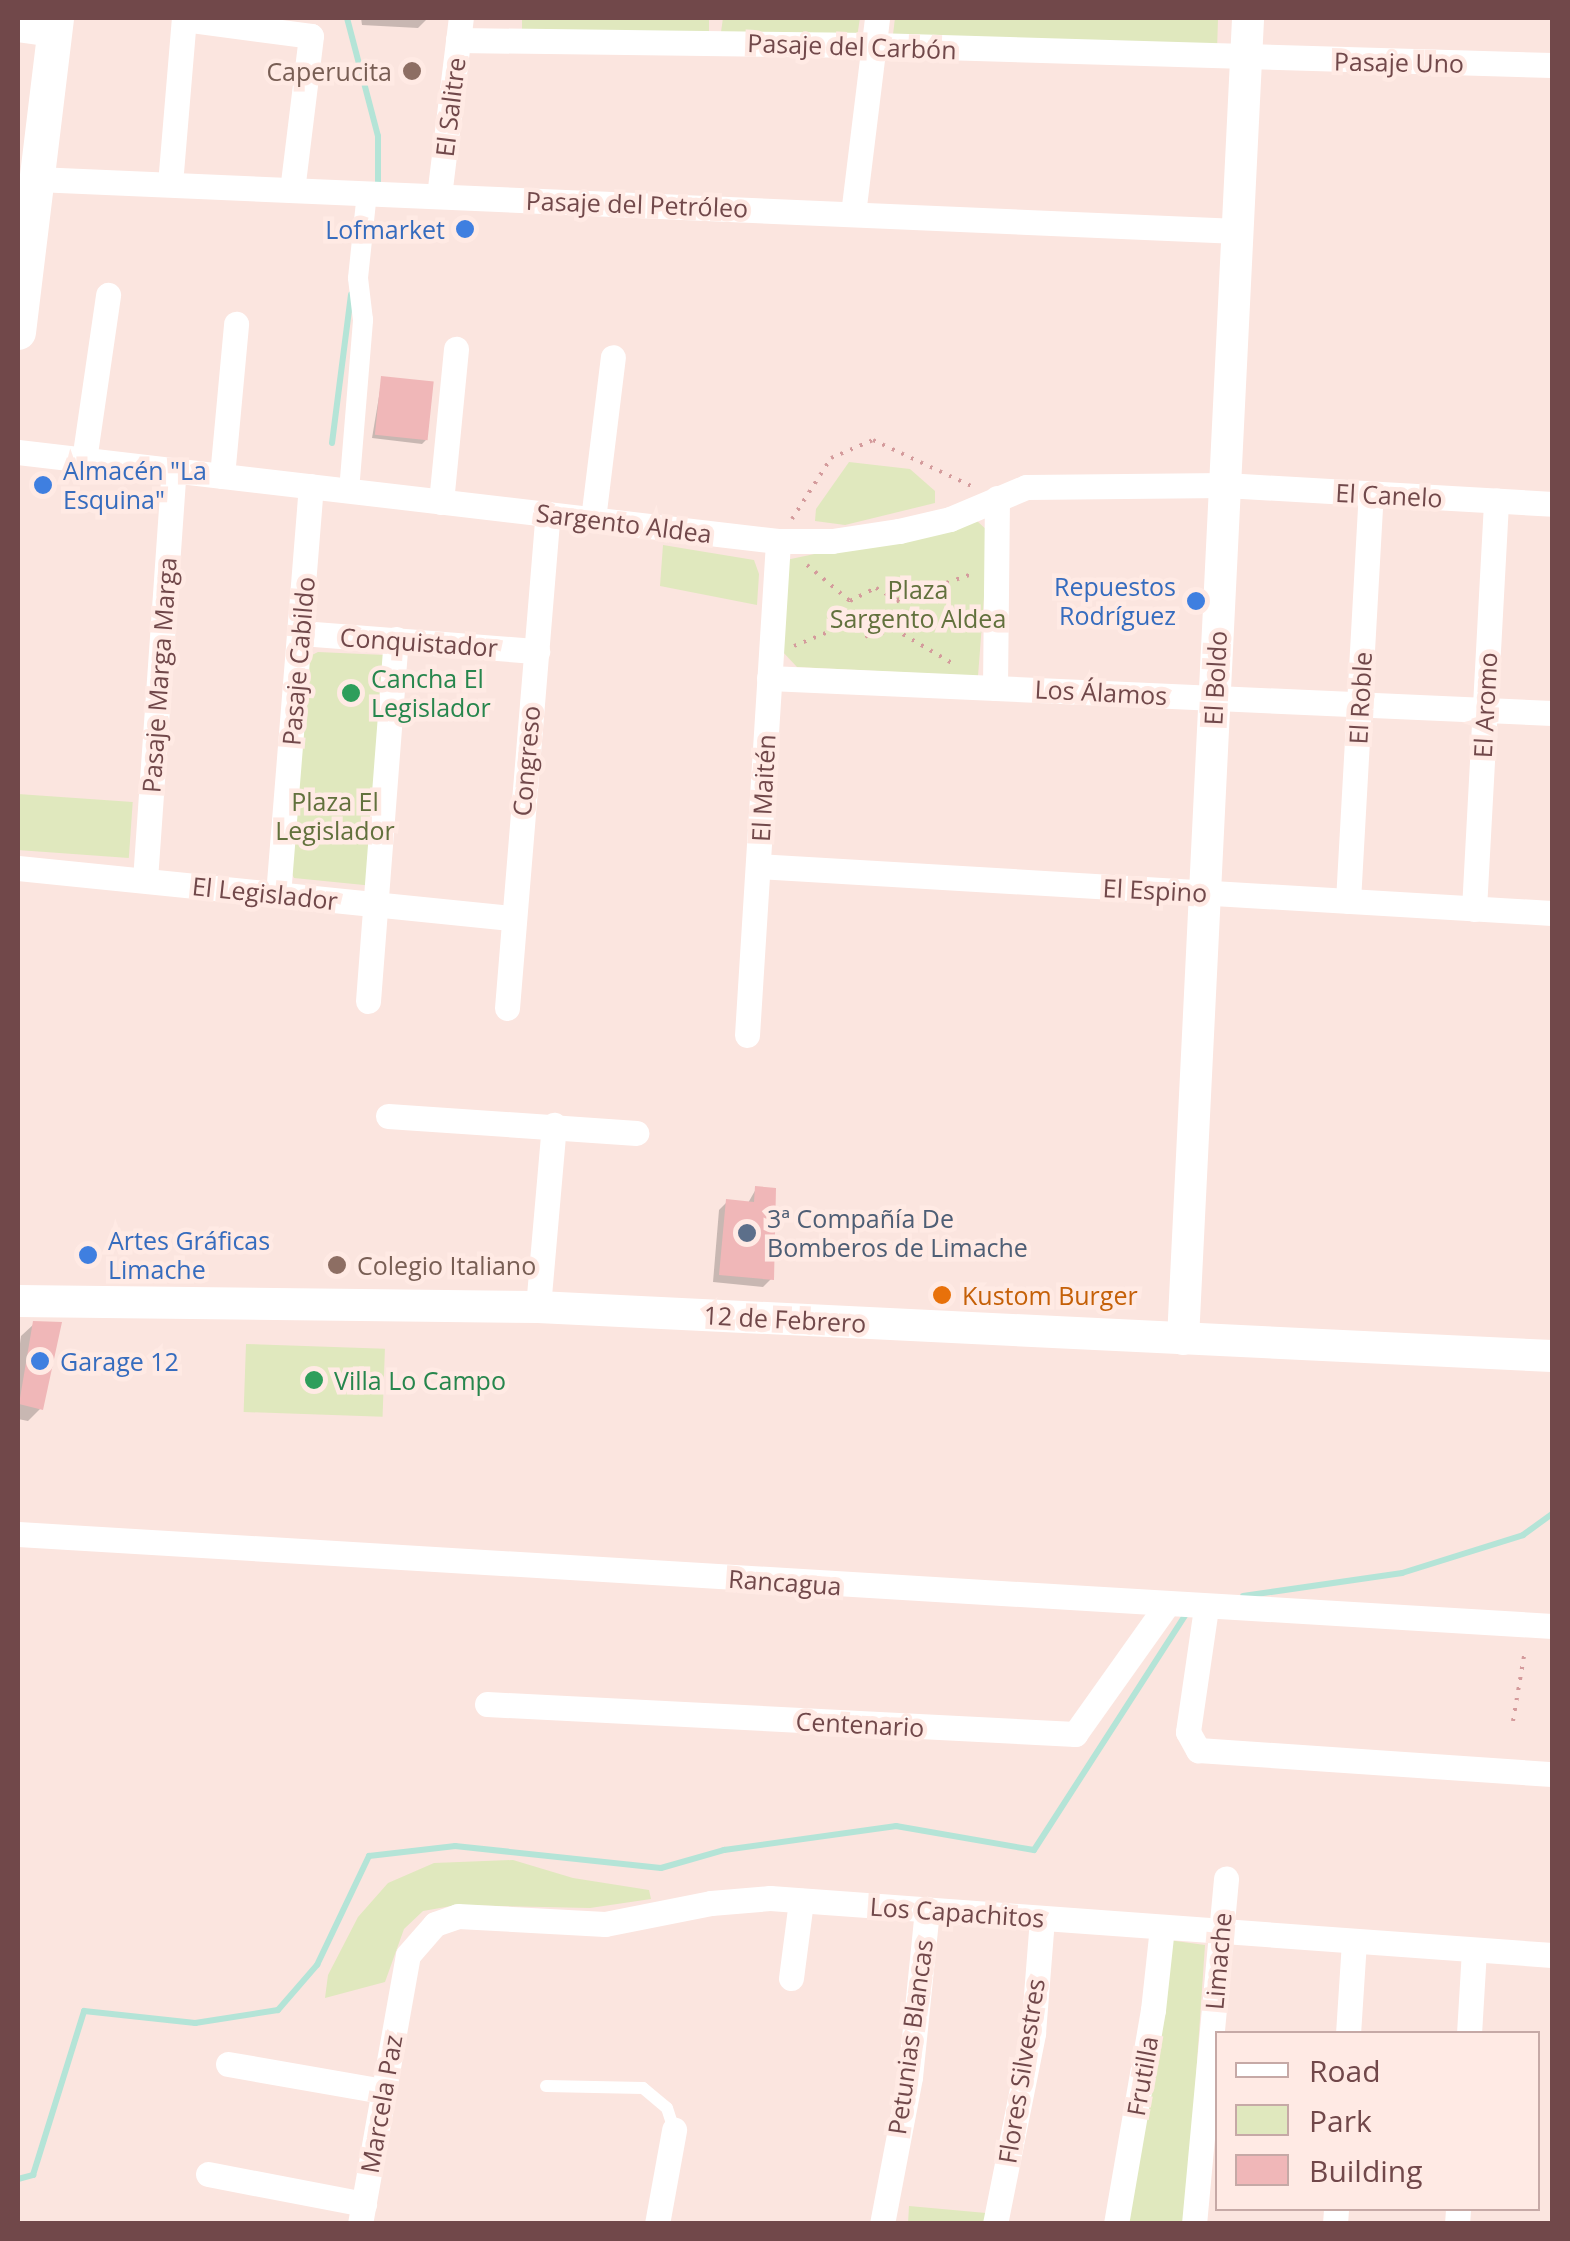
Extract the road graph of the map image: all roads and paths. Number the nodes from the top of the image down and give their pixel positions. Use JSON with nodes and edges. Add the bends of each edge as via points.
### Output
{"nodes":[{"id":1,"x":878,"y":18,"type":"edge"},
{"id":2,"x":1248,"y":18,"type":"edge"},
{"id":3,"x":55,"y":26,"type":"edge"},
{"id":4,"x":18,"y":29,"type":"edge"},
{"id":5,"x":460,"y":29,"type":"edge"},
{"id":6,"x":715,"y":30,"type":"edge"},
{"id":7,"x":874,"y":46,"type":"junction"},
{"id":8,"x":1246,"y":59,"type":"junction"},
{"id":9,"x":1552,"y":66,"type":"edge"},
{"id":10,"x":29,"y":142,"type":"edge"},
{"id":11,"x":36,"y":179,"type":"junction"},
{"id":12,"x":170,"y":184,"type":"junction"},
{"id":13,"x":292,"y":190,"type":"junction"},
{"id":14,"x":373,"y":193,"type":"junction"},
{"id":15,"x":439,"y":196,"type":"junction"},
{"id":16,"x":853,"y":214,"type":"junction"},
{"id":17,"x":1238,"y":230,"type":"junction"},
{"id":18,"x":108,"y":294,"type":"dead end"},
{"id":19,"x":236,"y":324,"type":"dead end"},
{"id":20,"x":18,"y":332,"type":"edge"},
{"id":21,"x":456,"y":349,"type":"dead end"},
{"id":22,"x":613,"y":357,"type":"dead end"},
{"id":23,"x":18,"y":452,"type":"edge"},
{"id":24,"x":84,"y":460,"type":"junction"},
{"id":25,"x":174,"y":470,"type":"junction"},
{"id":26,"x":222,"y":476,"type":"junction"},
{"id":27,"x":1225,"y":485,"type":"junction"},
{"id":28,"x":311,"y":486,"type":"junction"},
{"id":29,"x":349,"y":491,"type":"junction"},
{"id":30,"x":1372,"y":494,"type":"junction"},
{"id":31,"x":997,"y":498,"type":"junction"},
{"id":32,"x":1496,"y":501,"type":"junction"},
{"id":33,"x":442,"y":502,"type":"junction"},
{"id":34,"x":1552,"y":504,"type":"edge"},
{"id":35,"x":548,"y":514,"type":"junction"},
{"id":36,"x":593,"y":519,"type":"junction"},
{"id":37,"x":778,"y":541,"type":"junction"},
{"id":38,"x":996,"y":566,"type":"junction"},
{"id":39,"x":897,"y":600,"type":"junction"},
{"id":40,"x":850,"y":601,"type":"junction"},
{"id":41,"x":850,"y":623,"type":"junction"},
{"id":42,"x":894,"y":629,"type":"junction"},
{"id":43,"x":301,"y":633,"type":"junction"},
{"id":44,"x":396,"y":639,"type":"junction"},
{"id":45,"x":537,"y":651,"type":"junction"},
{"id":46,"x":770,"y":667,"type":"junction"},
{"id":47,"x":994,"y":688,"type":"junction"},
{"id":48,"x":1214,"y":698,"type":"junction"},
{"id":49,"x":1360,"y":704,"type":"junction"},
{"id":50,"x":1485,"y":710,"type":"junction"},
{"id":51,"x":1552,"y":713,"type":"edge"},
{"id":52,"x":758,"y":866,"type":"junction"},
{"id":53,"x":18,"y":868,"type":"edge"},
{"id":54,"x":145,"y":880,"type":"junction"},
{"id":55,"x":1205,"y":893,"type":"junction"},
{"id":56,"x":278,"y":896,"type":"junction"},
{"id":57,"x":1348,"y":902,"type":"junction"},
{"id":58,"x":377,"y":904,"type":"junction"},
{"id":59,"x":1474,"y":909,"type":"junction"},
{"id":60,"x":1552,"y":914,"type":"edge"},
{"id":61,"x":512,"y":918,"type":"junction"},
{"id":62,"x":368,"y":1001,"type":"dead end"},
{"id":63,"x":508,"y":1008,"type":"dead end"},
{"id":64,"x":747,"y":1034,"type":"dead end"},
{"id":65,"x":388,"y":1116,"type":"dead end"},
{"id":66,"x":554,"y":1125,"type":"junction"},
{"id":67,"x":636,"y":1132,"type":"dead end"},
{"id":68,"x":18,"y":1301,"type":"edge"},
{"id":69,"x":538,"y":1307,"type":"junction"},
{"id":70,"x":1183,"y":1339,"type":"junction"},
{"id":71,"x":1552,"y":1356,"type":"edge"},
{"id":72,"x":18,"y":1534,"type":"edge"},
{"id":73,"x":1188,"y":1607,"type":"junction"},
{"id":74,"x":1540,"y":1626,"type":"edge"},
{"id":75,"x":487,"y":1704,"type":"dead end"},
{"id":76,"x":1514,"y":1721,"type":"dead end"},
{"id":77,"x":1552,"y":1774,"type":"edge"},
{"id":78,"x":1226,"y":1878,"type":"dead end"},
{"id":79,"x":802,"y":1901,"type":"junction"},
{"id":80,"x":927,"y":1909,"type":"junction"},
{"id":81,"x":1042,"y":1919,"type":"junction"},
{"id":82,"x":1162,"y":1928,"type":"junction"},
{"id":83,"x":1221,"y":1931,"type":"junction"},
{"id":84,"x":1354,"y":1941,"type":"junction"},
{"id":85,"x":1474,"y":1950,"type":"junction"},
{"id":86,"x":1552,"y":1955,"type":"edge"},
{"id":87,"x":791,"y":1978,"type":"dead end"},
{"id":88,"x":401,"y":1984,"type":"joint"},
{"id":89,"x":1348,"y":2031,"type":"edge"},
{"id":90,"x":1469,"y":2031,"type":"edge"},
{"id":91,"x":228,"y":2064,"type":"dead end"},
{"id":92,"x":546,"y":2086,"type":"dead end"},
{"id":93,"x":382,"y":2091,"type":"junction"},
{"id":94,"x":674,"y":2130,"type":"joint"},
{"id":95,"x":208,"y":2174,"type":"dead end"},
{"id":96,"x":362,"y":2214,"type":"edge"},
{"id":97,"x":657,"y":2224,"type":"edge"},
{"id":98,"x":882,"y":2224,"type":"edge"},
{"id":99,"x":995,"y":2224,"type":"edge"},
{"id":100,"x":1116,"y":2224,"type":"edge"},
{"id":101,"x":1194,"y":2224,"type":"edge"}],
"edges":[{"from":1,"to":7,"type":"street"},
{"from":2,"to":8,"type":"street","name":"El Boldo"},
{"from":3,"to":4,"type":"street"},
{"from":3,"to":10,"type":"main road"},
{"from":5,"to":6,"type":"street","name":"Pasaje del Carbón"},
{"from":5,"to":15,"type":"street","name":"El Salitre"},
{"from":6,"to":7,"type":"street","name":"Pasaje del Carbón"},
{"from":7,"to":8,"type":"street","name":"Pasaje del Carbón"},
{"from":7,"to":16,"type":"street"},
{"from":8,"to":9,"type":"street","name":"Pasaje Uno"},
{"from":8,"to":17,"type":"street","name":"El Boldo"},
{"from":10,"to":11,"type":"main road"},
{"from":11,"to":12,"type":"street","name":"Pasaje del Petróleo"},
{"from":11,"to":20,"type":"main road"},
{"from":12,"to":13,"type":"street","name":"Pasaje del Petróleo"},
{"from":12,"to":13,"type":"street","via":[[184,19],[311,36]]},
{"from":13,"to":14,"type":"street","name":"Pasaje del Petróleo"},
{"from":14,"to":15,"type":"street","name":"Pasaje del Petróleo"},
{"from":14,"to":29,"type":"street","via":[[358,278],[364,320]]},
{"from":15,"to":16,"type":"street","name":"Pasaje del Petróleo"},
{"from":16,"to":17,"type":"street","name":"Pasaje del Petróleo"},
{"from":17,"to":27,"type":"street","name":"El Boldo"},
{"from":18,"to":24,"type":"street"},
{"from":19,"to":26,"type":"street"},
{"from":21,"to":33,"type":"street"},
{"from":22,"to":36,"type":"street"},
{"from":23,"to":24,"type":"street","name":"Sargento Aldea"},
{"from":24,"to":25,"type":"street","name":"Sargento Aldea"},
{"from":25,"to":26,"type":"street","name":"Sargento Aldea"},
{"from":25,"to":54,"type":"street","name":"Pasaje Marga Marga"},
{"from":26,"to":28,"type":"street","name":"Sargento Aldea"},
{"from":27,"to":30,"type":"street","name":"El Canelo"},
{"from":27,"to":31,"type":"street","name":"Sargento Aldea","via":[[1026,487]]},
{"from":27,"to":48,"type":"street","name":"El Boldo"},
{"from":28,"to":29,"type":"street","name":"Sargento Aldea"},
{"from":28,"to":43,"type":"street","name":"Pasaje Cabildo"},
{"from":29,"to":33,"type":"street","name":"Sargento Aldea"},
{"from":30,"to":32,"type":"street","name":"El Canelo"},
{"from":30,"to":49,"type":"street","name":"El Roble"},
{"from":31,"to":37,"type":"street","name":"Sargento Aldea","via":[[950,520],[899,531]]},
{"from":31,"to":37,"type":"path","via":[[873,440],[831,458]]},
{"from":31,"to":38,"type":"street"},
{"from":32,"to":34,"type":"street","name":"El Canelo"},
{"from":32,"to":50,"type":"street","name":"El Aromo"},
{"from":33,"to":35,"type":"street","name":"Sargento Aldea"},
{"from":35,"to":36,"type":"street","name":"Sargento Aldea"},
{"from":35,"to":45,"type":"street","name":"Congreso"},
{"from":36,"to":37,"type":"street","name":"Sargento Aldea"},
{"from":37,"to":40,"type":"path"},
{"from":37,"to":46,"type":"street","name":"El Maitén"},
{"from":38,"to":39,"type":"path"},
{"from":38,"to":47,"type":"street"},
{"from":39,"to":40,"type":"path","via":[[876,588]]},
{"from":39,"to":42,"type":"path"},
{"from":40,"to":41,"type":"path"},
{"from":41,"to":42,"type":"path","via":[[868,637]]},
{"from":41,"to":46,"type":"path"},
{"from":42,"to":47,"type":"path"},
{"from":43,"to":44,"type":"street","name":"Conquistador"},
{"from":43,"to":56,"type":"street","name":"Pasaje Cabildo"},
{"from":44,"to":45,"type":"street","name":"Conquistador"},
{"from":44,"to":58,"type":"street"},
{"from":45,"to":61,"type":"street","name":"Congreso"},
{"from":46,"to":47,"type":"street","name":"Los Álamos"},
{"from":46,"to":52,"type":"street","name":"El Maitén"},
{"from":47,"to":48,"type":"street","name":"Los Álamos"},
{"from":48,"to":49,"type":"street","name":"Los Álamos"},
{"from":48,"to":55,"type":"street","name":"El Boldo"},
{"from":49,"to":50,"type":"street","name":"Los Álamos"},
{"from":49,"to":57,"type":"street","name":"El Roble"},
{"from":50,"to":51,"type":"street","name":"Los Álamos"},
{"from":50,"to":59,"type":"street","name":"El Aromo"},
{"from":52,"to":55,"type":"street","name":"El Espino"},
{"from":52,"to":64,"type":"street","name":"El Maitén"},
{"from":53,"to":54,"type":"street","name":"El Legislador"},
{"from":54,"to":56,"type":"street","name":"El Legislador"},
{"from":55,"to":57,"type":"street","name":"El Espino"},
{"from":55,"to":70,"type":"street","name":"El Boldo"},
{"from":56,"to":58,"type":"street","name":"El Legislador"},
{"from":57,"to":59,"type":"street","name":"El Espino"},
{"from":58,"to":61,"type":"street","name":"El Legislador"},
{"from":58,"to":62,"type":"street"},
{"from":59,"to":60,"type":"street","name":"El Espino"},
{"from":61,"to":63,"type":"street","name":"Congreso"},
{"from":65,"to":66,"type":"street"},
{"from":66,"to":67,"type":"street"},
{"from":66,"to":69,"type":"street"},
{"from":68,"to":69,"type":"street","name":"12 de Febrero"},
{"from":69,"to":70,"type":"street","name":"12 de Febrero"},
{"from":70,"to":71,"type":"street","name":"12 de Febrero"},
{"from":72,"to":73,"type":"street","name":"Rancagua"},
{"from":73,"to":74,"type":"street","name":"Rancagua"},
{"from":73,"to":75,"type":"street","name":"Centenario","via":[[1075,1734]]},
{"from":73,"to":77,"type":"street","via":[[1188,1732],[1198,1750]]},
{"from":74,"to":76,"type":"path"},
{"from":78,"to":83,"type":"street","name":"Limache"},
{"from":79,"to":80,"type":"street","name":"Los Capachitos"},
{"from":79,"to":87,"type":"street"},
{"from":79,"to":88,"type":"street","name":"Los Capachitos","via":[[743,1898],[605,1924],[458,1916],[426,1932],[408,1955]]},
{"from":80,"to":81,"type":"street","name":"Los Capachitos"},
{"from":80,"to":98,"type":"street","name":"Petunias Blancas","via":[[910,2077]]},
{"from":81,"to":82,"type":"street","name":"Los Capachitos"},
{"from":81,"to":99,"type":"street","name":"Flores Silvestres","via":[[1033,2033]]},
{"from":82,"to":83,"type":"street","name":"Los Capachitos"},
{"from":82,"to":100,"type":"street","name":"Frutilla"},
{"from":83,"to":84,"type":"street","name":"Los Capachitos"},
{"from":83,"to":101,"type":"street","name":"Limache"},
{"from":84,"to":85,"type":"street","name":"Los Capachitos"},
{"from":84,"to":89,"type":"street"},
{"from":85,"to":86,"type":"street","name":"Los Capachitos"},
{"from":85,"to":90,"type":"street"},
{"from":88,"to":93,"type":"street","name":"Marcela Paz"},
{"from":91,"to":93,"type":"street"},
{"from":92,"to":94,"type":"lane","via":[[643,2088],[667,2108]]},
{"from":93,"to":96,"type":"street","name":"Marcela Paz"},
{"from":94,"to":97,"type":"street"},
{"from":95,"to":96,"type":"street"}]}
